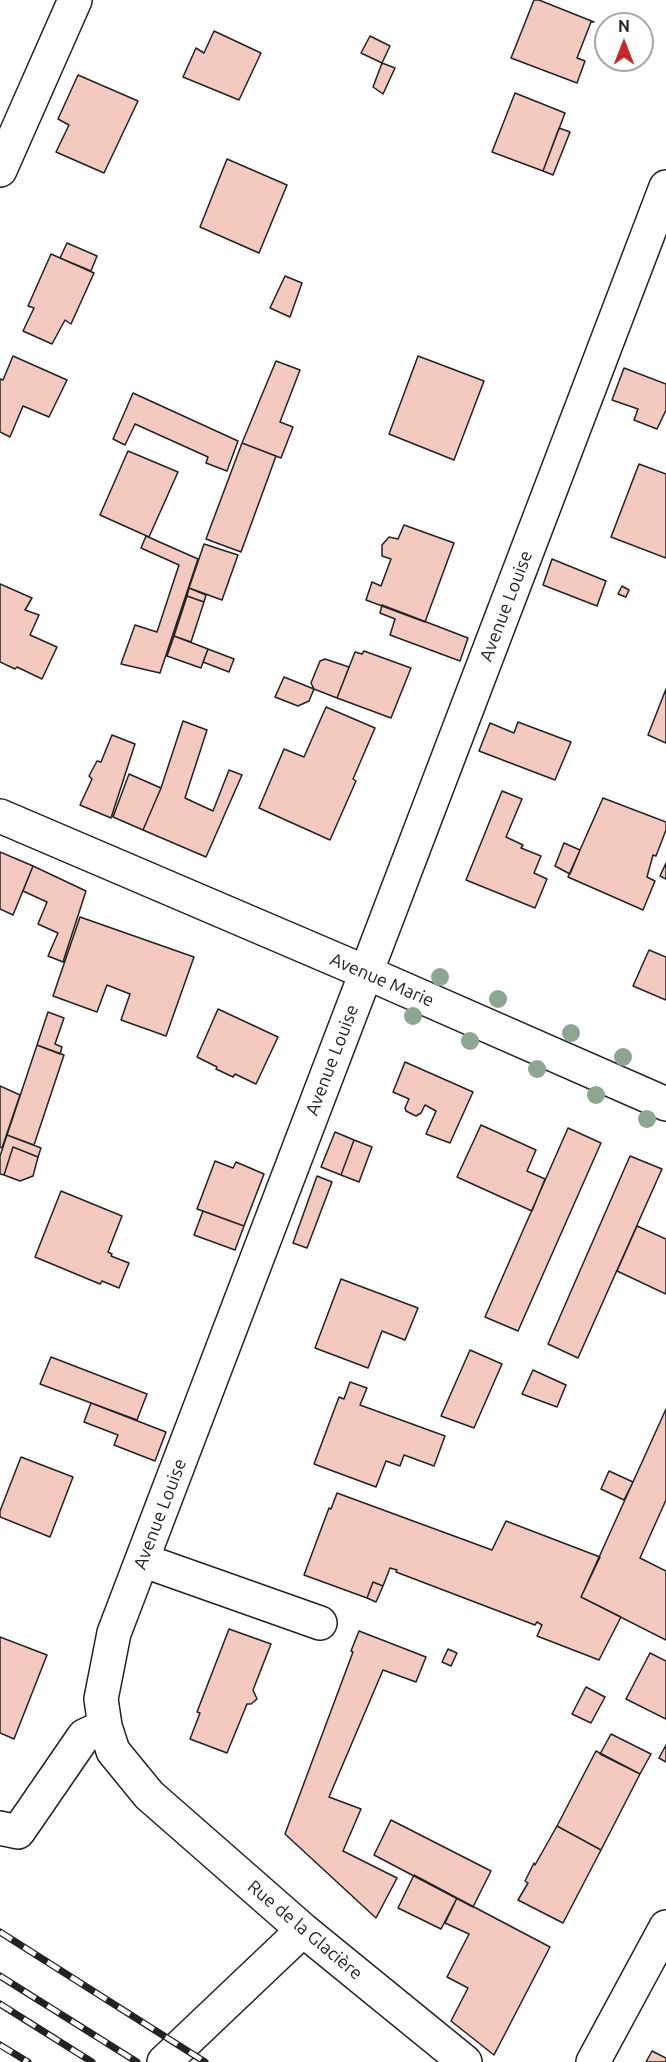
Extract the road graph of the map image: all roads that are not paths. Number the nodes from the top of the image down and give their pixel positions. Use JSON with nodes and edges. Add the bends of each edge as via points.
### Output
{"nodes":[{"id":1,"x":75,"y":0,"type":"edge"},
{"id":2,"x":0,"y":170,"type":"edge"},
{"id":3,"x":666,"y":187,"type":"edge"},
{"id":4,"x":0,"y":816,"type":"edge"},
{"id":5,"x":365,"y":972,"type":"junction"},
{"id":6,"x":666,"y":1104,"type":"edge"},
{"id":7,"x":142,"y":1560,"type":"junction"},
{"id":8,"x":320,"y":1623,"type":"dead end"},
{"id":9,"x":105,"y":1726,"type":"junction"},
{"id":10,"x":149,"y":1795,"type":"joint"},
{"id":11,"x":0,"y":1828,"type":"edge"},
{"id":12,"x":666,"y":1927,"type":"edge"},
{"id":13,"x":303,"y":1930,"type":"junction"},
{"id":14,"x":164,"y":2062,"type":"edge"},
{"id":15,"x":465,"y":2062,"type":"edge"},
{"id":16,"x":593,"y":2062,"type":"edge"}],
"edges":[{"from":1,"to":2,"type":"street"},
{"from":3,"to":5,"type":"street","name":"Avenue Louise"},
{"from":4,"to":5,"type":"street","name":"Avenue Marie"},
{"from":5,"to":6,"type":"street","name":"Avenue Marie"},
{"from":5,"to":7,"type":"street","name":"Avenue Louise"},
{"from":7,"to":8,"type":"street"},
{"from":7,"to":9,"type":"street","name":"Avenue Louise","via":[[114,1633],[101,1699]]},
{"from":9,"to":10,"type":"street","name":"Avenue Louise","via":[[113,1750]]},
{"from":9,"to":11,"type":"street","via":[[84,1736],[18,1832]]},
{"from":10,"to":13,"type":"street","name":"Rue de la Glacière"},
{"from":12,"to":16,"type":"street"},
{"from":13,"to":14,"type":"street"},
{"from":13,"to":15,"type":"street","name":"Rue de la Glacière"}]}
